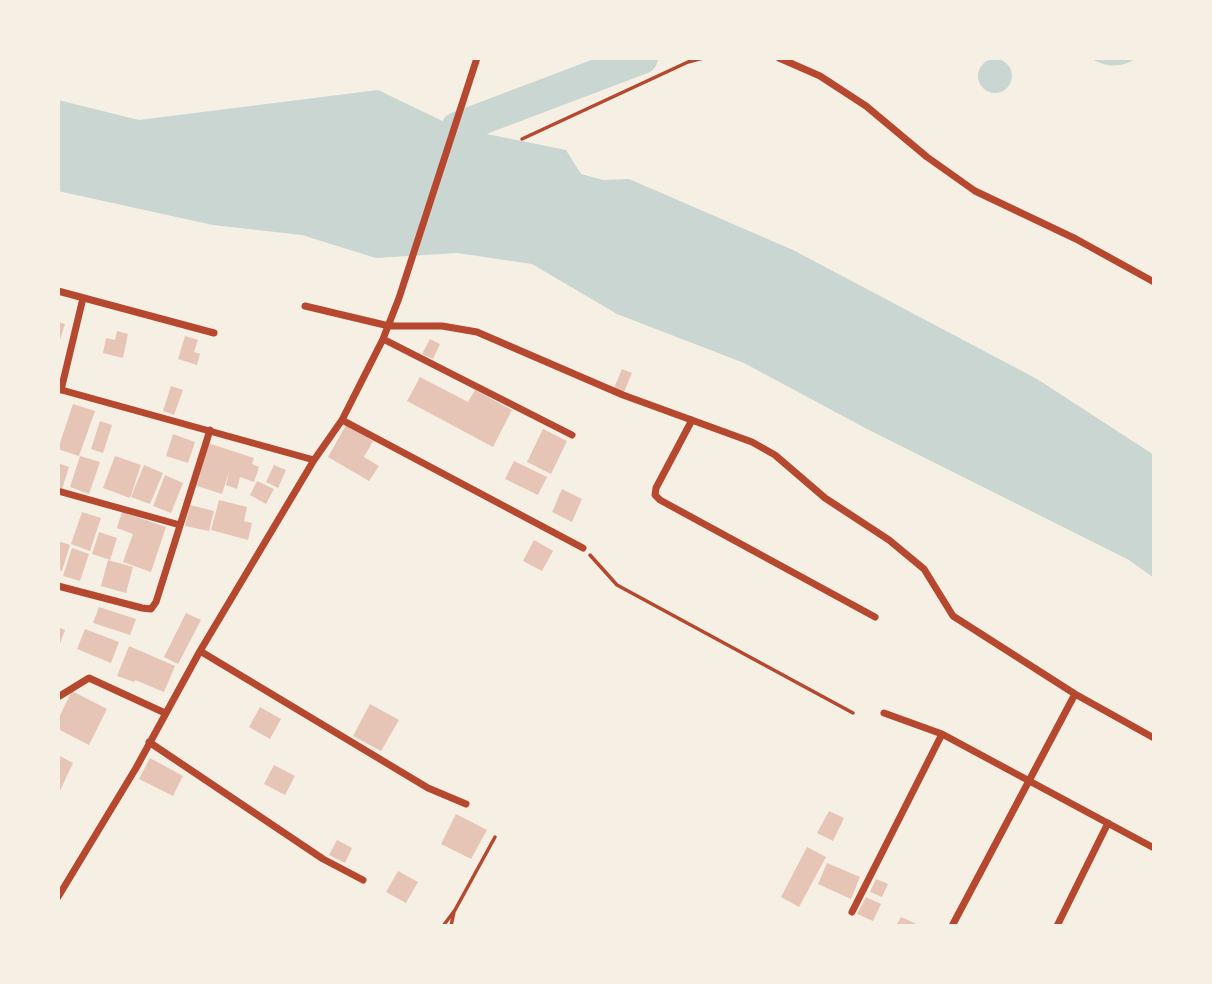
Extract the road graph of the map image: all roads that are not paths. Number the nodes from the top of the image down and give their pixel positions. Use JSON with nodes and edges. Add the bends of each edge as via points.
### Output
{"nodes":[{"id":1,"x":477,"y":58,"type":"edge"},
{"id":2,"x":779,"y":58,"type":"edge"},
{"id":3,"x":1154,"y":282,"type":"edge"},
{"id":4,"x":58,"y":291,"type":"edge"},
{"id":5,"x":83,"y":298,"type":"junction"},
{"id":6,"x":305,"y":306,"type":"dead end"},
{"id":7,"x":389,"y":326,"type":"junction"},
{"id":8,"x":214,"y":333,"type":"dead end"},
{"id":9,"x":383,"y":340,"type":"junction"},
{"id":10,"x":59,"y":389,"type":"edge"},
{"id":11,"x":342,"y":420,"type":"junction"},
{"id":12,"x":692,"y":420,"type":"junction"},
{"id":13,"x":210,"y":430,"type":"junction"},
{"id":14,"x":572,"y":435,"type":"dead end"},
{"id":15,"x":314,"y":460,"type":"junction"},
{"id":16,"x":58,"y":491,"type":"edge"},
{"id":17,"x":180,"y":525,"type":"junction"},
{"id":18,"x":583,"y":548,"type":"road end"},
{"id":19,"x":58,"y":586,"type":"edge"},
{"id":20,"x":876,"y":617,"type":"dead end"},
{"id":21,"x":200,"y":651,"type":"junction"},
{"id":22,"x":1075,"y":694,"type":"junction"},
{"id":23,"x":58,"y":697,"type":"edge"},
{"id":24,"x":165,"y":713,"type":"junction"},
{"id":25,"x":884,"y":713,"type":"dead end"},
{"id":26,"x":942,"y":734,"type":"junction"},
{"id":27,"x":1154,"y":738,"type":"edge"},
{"id":28,"x":149,"y":742,"type":"junction"},
{"id":29,"x":1030,"y":782,"type":"junction"},
{"id":30,"x":466,"y":804,"type":"dead end"},
{"id":31,"x":1108,"y":823,"type":"junction"},
{"id":32,"x":1154,"y":848,"type":"edge"},
{"id":33,"x":363,"y":880,"type":"dead end"},
{"id":34,"x":58,"y":897,"type":"edge"},
{"id":35,"x":852,"y":912,"type":"dead end"},
{"id":36,"x":953,"y":926,"type":"edge"},
{"id":37,"x":1057,"y":926,"type":"edge"}],
"edges":[{"from":1,"to":7,"type":"street"},
{"from":2,"to":3,"type":"street","via":[[820,76],[866,106],[975,191]]},
{"from":4,"to":5,"type":"street"},
{"from":5,"to":8,"type":"street"},
{"from":5,"to":10,"type":"street"},
{"from":6,"to":7,"type":"street"},
{"from":7,"to":9,"type":"street"},
{"from":7,"to":12,"type":"street","via":[[442,326],[477,332],[623,396]]},
{"from":9,"to":11,"type":"street"},
{"from":9,"to":14,"type":"street"},
{"from":10,"to":13,"type":"street"},
{"from":11,"to":15,"type":"street"},
{"from":11,"to":18,"type":"street"},
{"from":12,"to":20,"type":"street","via":[[655,495]]},
{"from":12,"to":22,"type":"street","via":[[775,454],[825,498],[924,569],[953,616]]},
{"from":13,"to":15,"type":"street"},
{"from":13,"to":17,"type":"street"},
{"from":15,"to":21,"type":"street"},
{"from":16,"to":17,"type":"street"},
{"from":17,"to":19,"type":"street","via":[[151,609]]},
{"from":21,"to":24,"type":"street"},
{"from":21,"to":30,"type":"street","via":[[428,788]]},
{"from":22,"to":27,"type":"street"},
{"from":22,"to":29,"type":"street"},
{"from":23,"to":24,"type":"street","via":[[89,678]]},
{"from":24,"to":28,"type":"street"},
{"from":25,"to":26,"type":"street"},
{"from":26,"to":29,"type":"street"},
{"from":26,"to":35,"type":"street"},
{"from":28,"to":33,"type":"street","via":[[323,859]]},
{"from":28,"to":34,"type":"street"},
{"from":29,"to":31,"type":"street"},
{"from":29,"to":36,"type":"street"},
{"from":31,"to":32,"type":"street"},
{"from":31,"to":37,"type":"street"}]}
